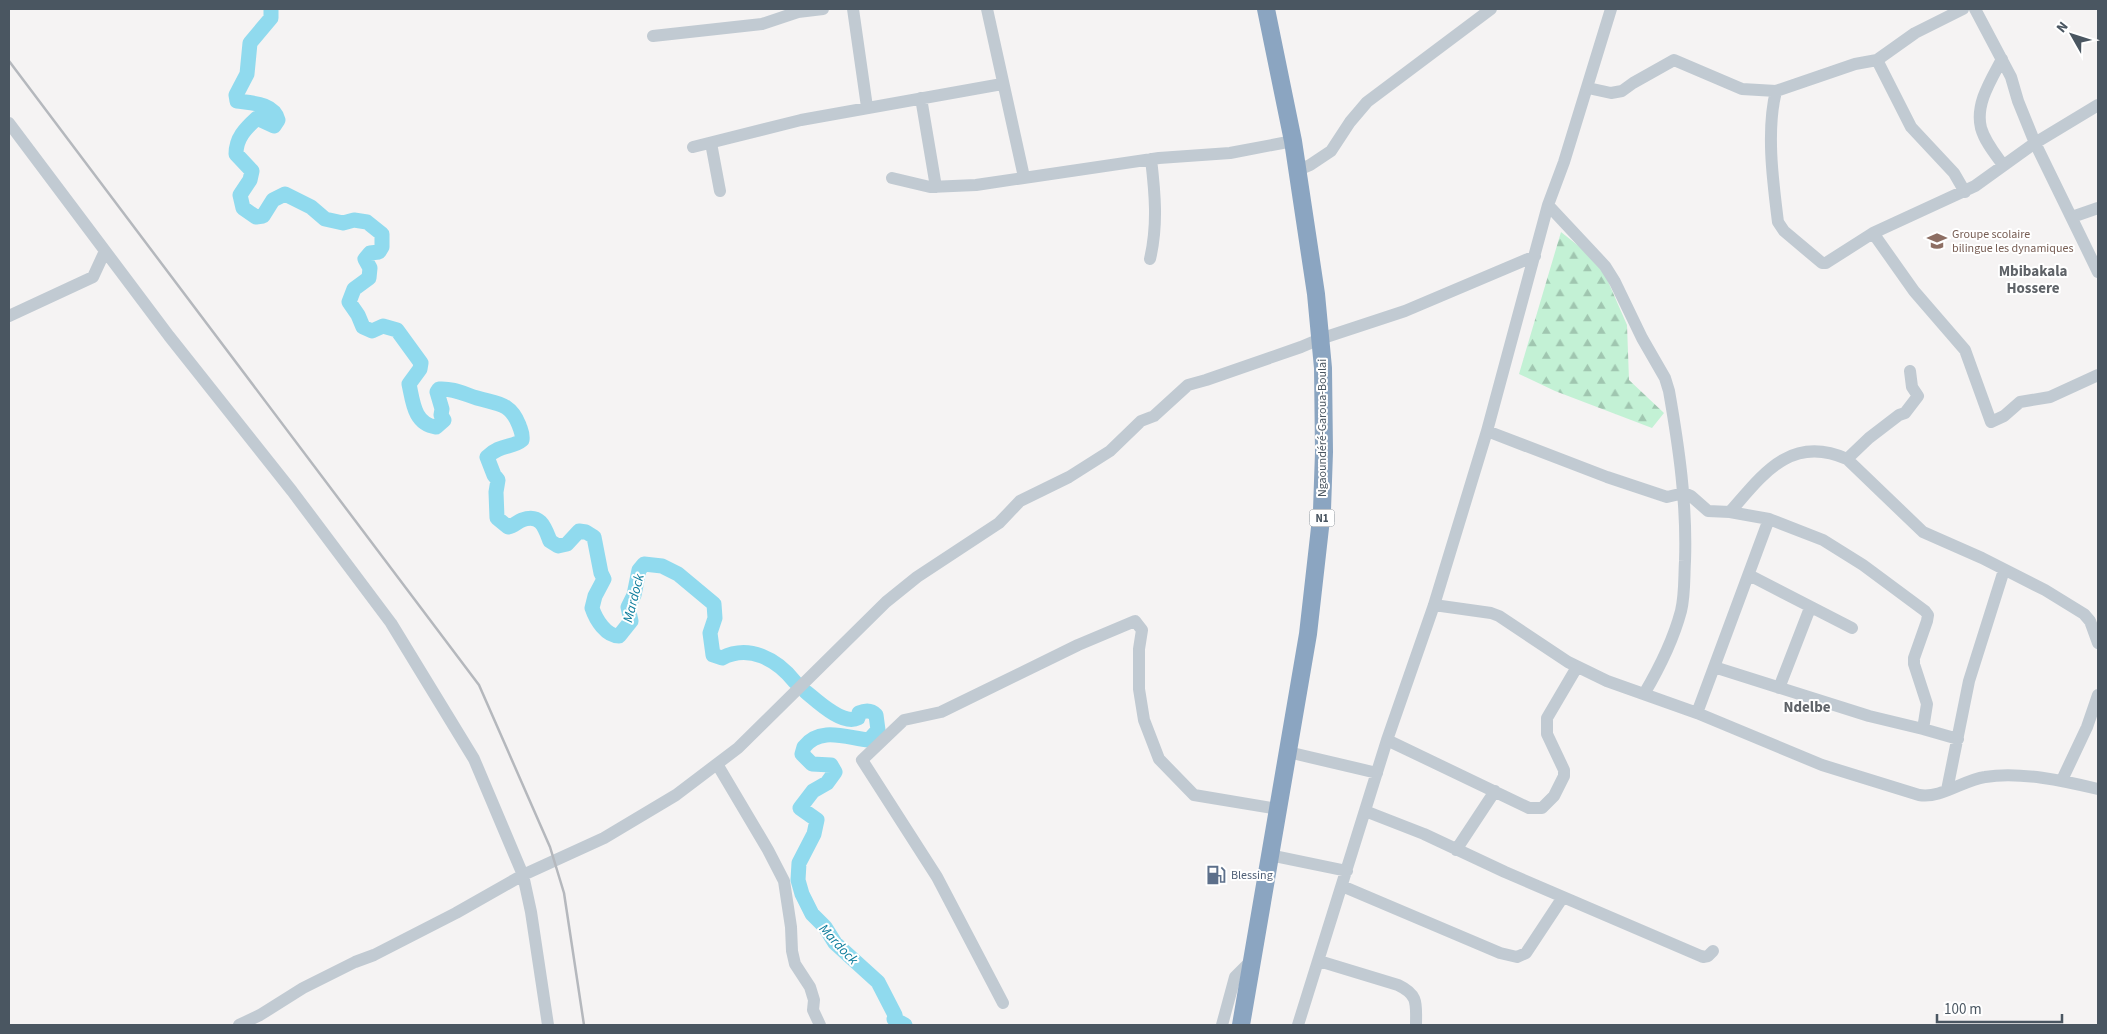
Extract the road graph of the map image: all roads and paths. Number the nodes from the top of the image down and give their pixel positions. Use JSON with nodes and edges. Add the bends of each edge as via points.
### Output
{"nodes":[{"id":1,"x":823,"y":9,"type":"edge"},
{"id":2,"x":852,"y":9,"type":"edge"},
{"id":3,"x":988,"y":9,"type":"edge"},
{"id":4,"x":1266,"y":9,"type":"edge"},
{"id":5,"x":1491,"y":9,"type":"edge"},
{"id":6,"x":1611,"y":9,"type":"edge"},
{"id":7,"x":1963,"y":9,"type":"edge"},
{"id":8,"x":1975,"y":9,"type":"edge"},
{"id":9,"x":797,"y":11,"type":"edge"},
{"id":10,"x":653,"y":36,"type":"dead end"},
{"id":11,"x":2000,"y":54,"type":"junction"},
{"id":12,"x":1877,"y":60,"type":"junction"},
{"id":13,"x":1002,"y":84,"type":"junction"},
{"id":14,"x":1588,"y":88,"type":"junction"},
{"id":15,"x":1757,"y":91,"type":"junction"},
{"id":16,"x":1776,"y":91,"type":"junction"},
{"id":17,"x":921,"y":98,"type":"junction"},
{"id":18,"x":2098,"y":105,"type":"edge"},
{"id":19,"x":867,"y":107,"type":"junction"},
{"id":20,"x":1772,"y":108,"type":"junction"},
{"id":21,"x":9,"y":123,"type":"edge"},
{"id":22,"x":1293,"y":141,"type":"junction"},
{"id":23,"x":711,"y":143,"type":"junction"},
{"id":24,"x":2035,"y":143,"type":"junction"},
{"id":25,"x":693,"y":147,"type":"dead end"},
{"id":26,"x":1151,"y":159,"type":"junction"},
{"id":27,"x":2002,"y":165,"type":"junction"},
{"id":28,"x":1296,"y":170,"type":"junction"},
{"id":29,"x":1024,"y":177,"type":"junction"},
{"id":30,"x":892,"y":178,"type":"dead end"},
{"id":31,"x":936,"y":187,"type":"junction"},
{"id":32,"x":720,"y":191,"type":"dead end"},
{"id":33,"x":1964,"y":192,"type":"junction"},
{"id":34,"x":1548,"y":206,"type":"junction"},
{"id":35,"x":2098,"y":208,"type":"edge"},
{"id":36,"x":2072,"y":217,"type":"junction"},
{"id":37,"x":1873,"y":233,"type":"junction"},
{"id":38,"x":105,"y":251,"type":"junction"},
{"id":39,"x":1535,"y":256,"type":"junction"},
{"id":40,"x":1150,"y":259,"type":"dead end"},
{"id":41,"x":2098,"y":272,"type":"edge"},
{"id":42,"x":9,"y":316,"type":"edge"},
{"id":43,"x":1320,"y":338,"type":"junction"},
{"id":44,"x":1910,"y":371,"type":"dead end"},
{"id":45,"x":2098,"y":375,"type":"edge"},
{"id":46,"x":1486,"y":431,"type":"junction"},
{"id":47,"x":1847,"y":459,"type":"junction"},
{"id":48,"x":1684,"y":494,"type":"junction"},
{"id":49,"x":1730,"y":512,"type":"junction"},
{"id":50,"x":1769,"y":519,"type":"junction"},
{"id":51,"x":2004,"y":570,"type":"junction"},
{"id":52,"x":1749,"y":575,"type":"junction"},
{"id":53,"x":1434,"y":605,"type":"junction"},
{"id":54,"x":1810,"y":608,"type":"junction"},
{"id":55,"x":1852,"y":628,"type":"dead end"},
{"id":56,"x":2098,"y":643,"type":"edge"},
{"id":57,"x":1577,"y":667,"type":"junction"},
{"id":58,"x":1714,"y":667,"type":"junction"},
{"id":59,"x":1779,"y":688,"type":"junction"},
{"id":60,"x":1644,"y":694,"type":"junction"},
{"id":61,"x":2098,"y":695,"type":"edge"},
{"id":62,"x":1697,"y":713,"type":"junction"},
{"id":63,"x":1923,"y":729,"type":"junction"},
{"id":64,"x":1387,"y":740,"type":"junction"},
{"id":65,"x":1958,"y":740,"type":"junction"},
{"id":66,"x":1288,"y":752,"type":"junction"},
{"id":67,"x":717,"y":764,"type":"junction"},
{"id":68,"x":1377,"y":773,"type":"junction"},
{"id":69,"x":2062,"y":780,"type":"junction"},
{"id":70,"x":2098,"y":789,"type":"edge"},
{"id":71,"x":1947,"y":790,"type":"junction"},
{"id":72,"x":1496,"y":791,"type":"junction"},
{"id":73,"x":1278,"y":809,"type":"junction"},
{"id":74,"x":1365,"y":811,"type":"junction"},
{"id":75,"x":1456,"y":850,"type":"junction"},
{"id":76,"x":1270,"y":855,"type":"junction"},
{"id":77,"x":1347,"y":871,"type":"junction"},
{"id":78,"x":523,"y":875,"type":"junction"},
{"id":79,"x":1342,"y":886,"type":"junction"},
{"id":80,"x":1563,"y":897,"type":"junction"},
{"id":81,"x":1713,"y":951,"type":"dead end"},
{"id":82,"x":1252,"y":960,"type":"junction"},
{"id":83,"x":1319,"y":961,"type":"junction"},
{"id":84,"x":1003,"y":1003,"type":"dead end"},
{"id":85,"x":239,"y":1025,"type":"edge"},
{"id":86,"x":548,"y":1025,"type":"edge"},
{"id":87,"x":820,"y":1025,"type":"edge"},
{"id":88,"x":1222,"y":1025,"type":"edge"},
{"id":89,"x":1241,"y":1025,"type":"edge"},
{"id":90,"x":1298,"y":1025,"type":"edge"},
{"id":91,"x":1416,"y":1025,"type":"edge"}],
"edges":[{"from":1,"to":9,"type":"street"},
{"from":2,"to":19,"type":"street"},
{"from":3,"to":13,"type":"street"},
{"from":4,"to":22,"type":"highway","name":"Ngaoundéré-Garoua-Boulai","number":"N1"},
{"from":5,"to":28,"type":"street","via":[[1367,102],[1331,151]]},
{"from":6,"to":14,"type":"street"},
{"from":7,"to":12,"type":"street","via":[[1915,33]]},
{"from":8,"to":11,"type":"street"},
{"from":9,"to":10,"type":"street","via":[[762,24]]},
{"from":11,"to":24,"type":"street"},
{"from":11,"to":27,"type":"street","via":[[1985,92],[1980,116],[1986,140]]},
{"from":12,"to":16,"type":"street","via":[[1855,64]]},
{"from":12,"to":33,"type":"street","via":[[1911,127],[1954,173]]},
{"from":13,"to":17,"type":"street"},
{"from":13,"to":29,"type":"street"},
{"from":14,"to":15,"type":"street","via":[[1622,91],[1674,60],[1737,87]]},
{"from":14,"to":34,"type":"street"},
{"from":15,"to":16,"type":"street"},
{"from":15,"to":20,"type":"street"},
{"from":16,"to":20,"type":"street"},
{"from":17,"to":19,"type":"street"},
{"from":17,"to":31,"type":"street"},
{"from":18,"to":24,"type":"street"},
{"from":19,"to":23,"type":"street"},
{"from":20,"to":37,"type":"street","via":[[1776,202],[1778,222],[1784,231],[1822,263]]},
{"from":21,"to":38,"type":"street"},
{"from":22,"to":26,"type":"street","via":[[1230,153]]},
{"from":22,"to":28,"type":"highway","name":"Ngaoundéré-Garoua-Boulai","number":"N1"},
{"from":23,"to":25,"type":"street"},
{"from":23,"to":32,"type":"street"},
{"from":24,"to":27,"type":"street"},
{"from":24,"to":36,"type":"street"},
{"from":26,"to":29,"type":"street"},
{"from":26,"to":40,"type":"street","via":[[1156,205],[1155,238]]},
{"from":27,"to":33,"type":"street"},
{"from":28,"to":43,"type":"highway","name":"Ngaoundéré-Garoua-Boulai","number":"N1"},
{"from":29,"to":31,"type":"street","via":[[976,185]]},
{"from":30,"to":31,"type":"street"},
{"from":33,"to":37,"type":"street"},
{"from":34,"to":39,"type":"street"},
{"from":34,"to":48,"type":"street","via":[[1605,266],[1665,378]]},
{"from":35,"to":36,"type":"street"},
{"from":36,"to":41,"type":"street"},
{"from":37,"to":45,"type":"street","via":[[1914,291],[1965,350],[1992,422],[2020,402],[2050,397]]},
{"from":38,"to":42,"type":"street","via":[[93,277]]},
{"from":38,"to":78,"type":"street","via":[[391,623],[474,759]]},
{"from":39,"to":43,"type":"street","via":[[1405,311]]},
{"from":39,"to":46,"type":"street"},
{"from":43,"to":66,"type":"highway","name":"Ngaoundéré-Garoua-Boulai","number":"N1","via":[[1324,424],[1322,510],[1308,634]]},
{"from":43,"to":67,"type":"street","via":[[1188,384],[1154,416],[1141,421],[1110,451],[1069,477],[1020,501],[999,522],[886,602],[738,748]]},
{"from":44,"to":47,"type":"street","via":[[1912,387],[1918,396],[1905,413],[1869,438]]},
{"from":46,"to":48,"type":"street","via":[[1667,497]]},
{"from":46,"to":53,"type":"street"},
{"from":47,"to":49,"type":"street","via":[[1814,450],[1790,455],[1763,475]]},
{"from":47,"to":51,"type":"street","via":[[1923,532]]},
{"from":48,"to":49,"type":"street","via":[[1708,511]]},
{"from":48,"to":60,"type":"street","via":[[1686,542],[1682,609],[1660,668]]},
{"from":49,"to":50,"type":"street"},
{"from":50,"to":52,"type":"street"},
{"from":50,"to":63,"type":"street","via":[[1823,540],[1893,586],[1928,615],[1914,658],[1927,704]]},
{"from":51,"to":56,"type":"street","via":[[2084,614]]},
{"from":51,"to":65,"type":"street","via":[[1969,681]]},
{"from":52,"to":54,"type":"street"},
{"from":52,"to":58,"type":"street"},
{"from":53,"to":57,"type":"street","via":[[1499,616]]},
{"from":53,"to":64,"type":"street"},
{"from":54,"to":55,"type":"street"},
{"from":54,"to":59,"type":"street"},
{"from":57,"to":60,"type":"street"},
{"from":57,"to":72,"type":"street","via":[[1547,718],[1547,734],[1564,770],[1554,796],[1542,808],[1536,809]]},
{"from":58,"to":59,"type":"street"},
{"from":58,"to":62,"type":"street"},
{"from":59,"to":63,"type":"street","via":[[1868,716]]},
{"from":60,"to":62,"type":"street"},
{"from":61,"to":69,"type":"street"},
{"from":62,"to":71,"type":"street","via":[[1822,765],[1919,795]]},
{"from":63,"to":65,"type":"street"},
{"from":64,"to":68,"type":"street"},
{"from":64,"to":72,"type":"street"},
{"from":65,"to":71,"type":"street"},
{"from":66,"to":68,"type":"street"},
{"from":66,"to":73,"type":"highway","name":"Ngaoundéré-Garoua-Boulai","number":"N1"},
{"from":67,"to":78,"type":"street","via":[[676,795],[604,838]]},
{"from":67,"to":87,"type":"street","via":[[784,881],[792,951],[810,987],[813,1010]]},
{"from":68,"to":74,"type":"street"},
{"from":69,"to":70,"type":"street"},
{"from":69,"to":71,"type":"street","via":[[1986,776]]},
{"from":72,"to":75,"type":"street"},
{"from":73,"to":76,"type":"highway","name":"Ngaoundéré-Garoua-Boulai","number":"N1"},
{"from":73,"to":84,"type":"street","via":[[1194,795],[1159,758],[1144,720],[1139,689],[1142,630],[1135,621],[941,712],[904,720],[862,760],[937,877]]},
{"from":74,"to":75,"type":"street"},
{"from":74,"to":77,"type":"street"},
{"from":75,"to":80,"type":"street"},
{"from":76,"to":77,"type":"street"},
{"from":76,"to":82,"type":"highway","name":"Ngaoundéré-Garoua-Boulai","number":"N1"},
{"from":77,"to":79,"type":"street"},
{"from":78,"to":85,"type":"street","via":[[456,913],[303,988]]},
{"from":78,"to":86,"type":"street"},
{"from":79,"to":80,"type":"street","via":[[1500,953],[1518,957],[1526,953]]},
{"from":79,"to":83,"type":"street"},
{"from":80,"to":81,"type":"street","via":[[1703,957]]},
{"from":82,"to":88,"type":"street","via":[[1235,977]]},
{"from":82,"to":89,"type":"highway","name":"Ngaoundéré-Garoua-Boulai","number":"N1"},
{"from":83,"to":90,"type":"street"},
{"from":83,"to":91,"type":"street","via":[[1398,985],[1410,992],[1416,1003]]}]}
